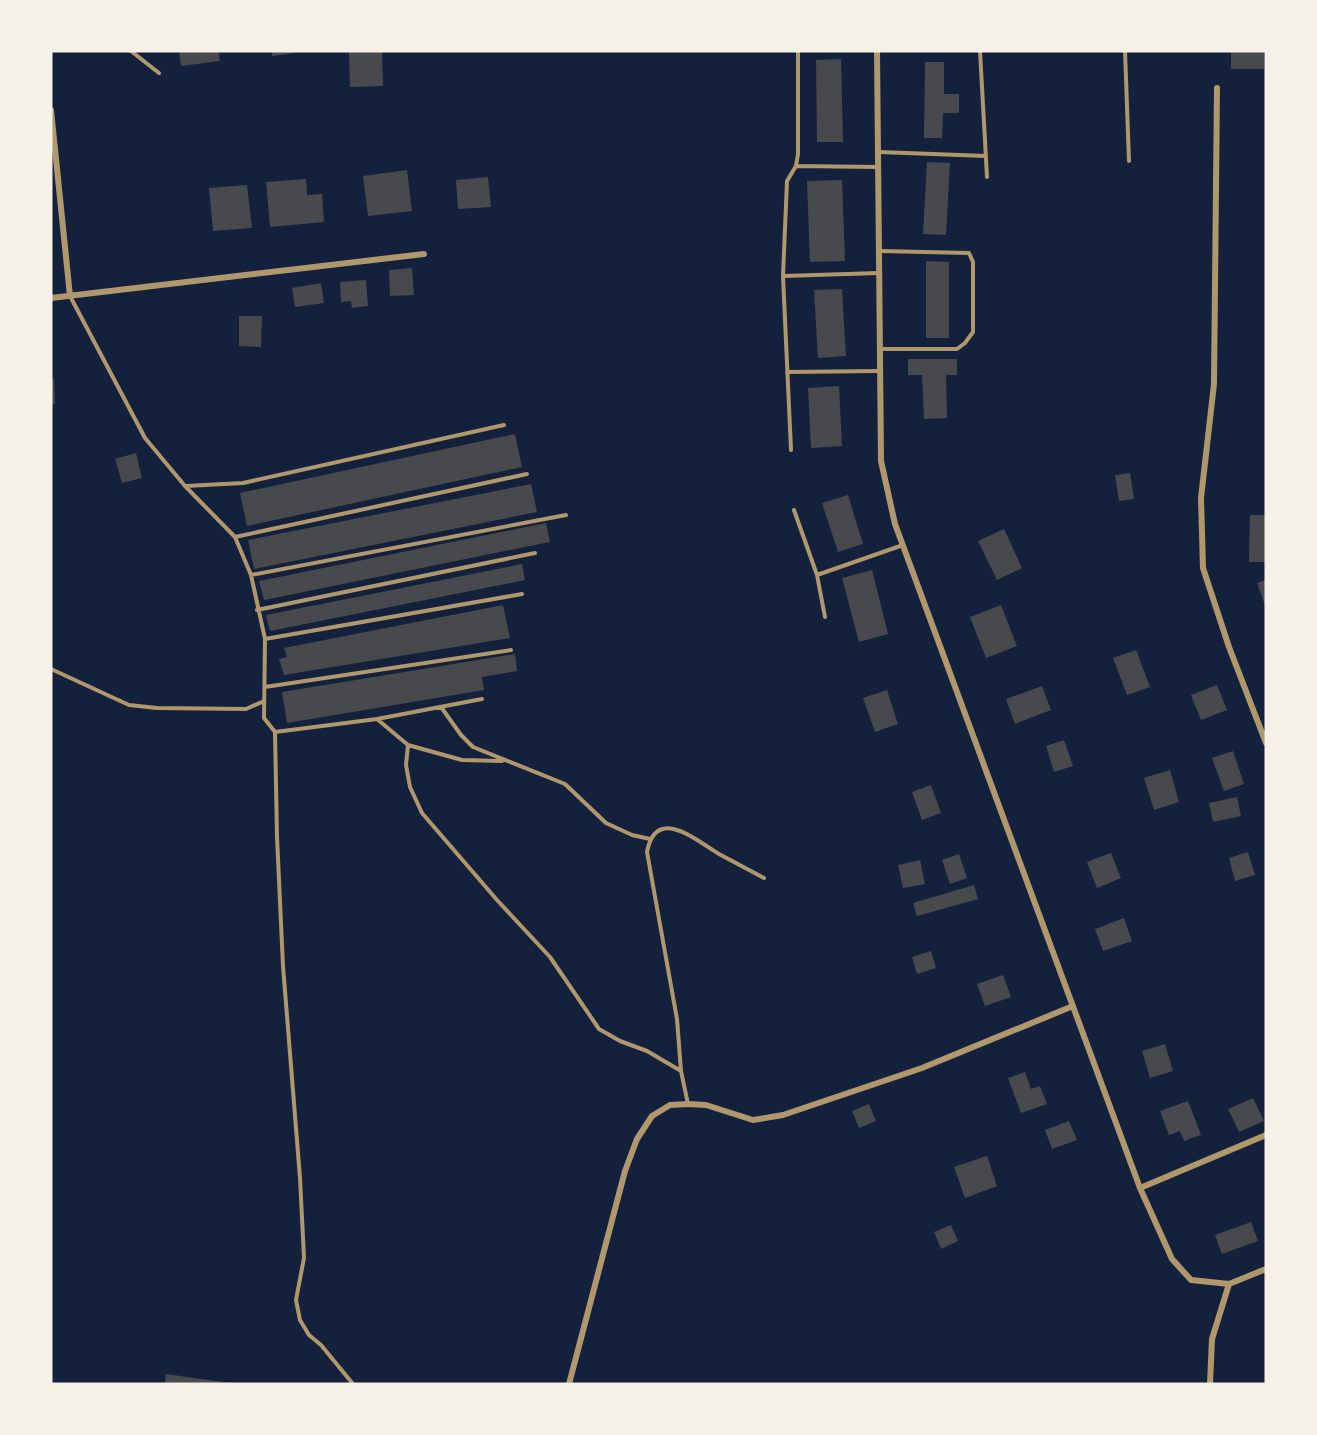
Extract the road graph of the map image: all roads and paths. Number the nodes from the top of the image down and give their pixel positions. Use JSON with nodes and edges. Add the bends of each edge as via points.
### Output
{"nodes":[{"id":1,"x":131,"y":51,"type":"edge"},
{"id":2,"x":798,"y":51,"type":"edge"},
{"id":3,"x":877,"y":51,"type":"edge"},
{"id":4,"x":980,"y":51,"type":"edge"},
{"id":5,"x":1125,"y":51,"type":"edge"},
{"id":6,"x":159,"y":73,"type":"dead end"},
{"id":7,"x":1217,"y":88,"type":"dead end"},
{"id":8,"x":51,"y":110,"type":"edge"},
{"id":9,"x":878,"y":152,"type":"junction"},
{"id":10,"x":986,"y":156,"type":"junction"},
{"id":11,"x":1129,"y":161,"type":"dead end"},
{"id":12,"x":796,"y":166,"type":"junction"},
{"id":13,"x":878,"y":166,"type":"junction"},
{"id":14,"x":987,"y":177,"type":"dead end"},
{"id":15,"x":879,"y":251,"type":"junction"},
{"id":16,"x":424,"y":254,"type":"dead end"},
{"id":17,"x":879,"y":273,"type":"junction"},
{"id":18,"x":783,"y":276,"type":"junction"},
{"id":19,"x":70,"y":296,"type":"junction"},
{"id":20,"x":51,"y":298,"type":"edge"},
{"id":21,"x":880,"y":349,"type":"junction"},
{"id":22,"x":880,"y":371,"type":"junction"},
{"id":23,"x":787,"y":372,"type":"junction"},
{"id":24,"x":504,"y":425,"type":"dead end"},
{"id":25,"x":791,"y":450,"type":"dead end"},
{"id":26,"x":527,"y":474,"type":"dead end"},
{"id":27,"x":185,"y":486,"type":"junction"},
{"id":28,"x":794,"y":510,"type":"dead end"},
{"id":29,"x":566,"y":515,"type":"dead end"},
{"id":30,"x":236,"y":537,"type":"junction"},
{"id":31,"x":903,"y":545,"type":"junction"},
{"id":32,"x":535,"y":553,"type":"dead end"},
{"id":33,"x":251,"y":575,"type":"junction"},
{"id":34,"x":817,"y":575,"type":"junction"},
{"id":35,"x":522,"y":594,"type":"dead end"},
{"id":36,"x":257,"y":610,"type":"junction"},
{"id":37,"x":825,"y":617,"type":"dead end"},
{"id":38,"x":265,"y":639,"type":"junction"},
{"id":39,"x":511,"y":650,"type":"dead end"},
{"id":40,"x":51,"y":669,"type":"edge"},
{"id":41,"x":265,"y":687,"type":"junction"},
{"id":42,"x":482,"y":699,"type":"dead end"},
{"id":43,"x":264,"y":701,"type":"junction"},
{"id":44,"x":441,"y":707,"type":"junction"},
{"id":45,"x":377,"y":718,"type":"junction"},
{"id":46,"x":275,"y":732,"type":"junction"},
{"id":47,"x":1266,"y":743,"type":"edge"},
{"id":48,"x":408,"y":745,"type":"junction"},
{"id":49,"x":506,"y":761,"type":"junction"},
{"id":50,"x":650,"y":839,"type":"junction"},
{"id":51,"x":764,"y":878,"type":"dead end"},
{"id":52,"x":1073,"y":1006,"type":"junction"},
{"id":53,"x":681,"y":1071,"type":"junction"},
{"id":54,"x":688,"y":1104,"type":"junction"},
{"id":55,"x":1266,"y":1135,"type":"edge"},
{"id":56,"x":1140,"y":1188,"type":"junction"},
{"id":57,"x":1266,"y":1269,"type":"edge"},
{"id":58,"x":1229,"y":1284,"type":"junction"},
{"id":59,"x":353,"y":1384,"type":"edge"},
{"id":60,"x":569,"y":1384,"type":"edge"},
{"id":61,"x":1210,"y":1384,"type":"edge"}],
"edges":[{"from":1,"to":6,"type":"lane"},
{"from":2,"to":12,"type":"lane"},
{"from":3,"to":9,"type":"street"},
{"from":4,"to":10,"type":"lane"},
{"from":5,"to":11,"type":"lane"},
{"from":7,"to":47,"type":"street","via":[[1214,384],[1201,498],[1203,567]]},
{"from":8,"to":19,"type":"street"},
{"from":9,"to":10,"type":"lane"},
{"from":9,"to":13,"type":"street"},
{"from":10,"to":14,"type":"lane"},
{"from":12,"to":13,"type":"lane"},
{"from":12,"to":18,"type":"lane","via":[[788,181]]},
{"from":13,"to":15,"type":"street"},
{"from":15,"to":17,"type":"street"},
{"from":15,"to":21,"type":"lane","via":[[969,253],[973,262],[973,332],[965,343],[957,349]]},
{"from":16,"to":19,"type":"street"},
{"from":17,"to":18,"type":"lane"},
{"from":17,"to":21,"type":"street"},
{"from":18,"to":23,"type":"lane"},
{"from":19,"to":20,"type":"street"},
{"from":19,"to":27,"type":"lane","via":[[145,438]]},
{"from":21,"to":22,"type":"street"},
{"from":22,"to":23,"type":"lane"},
{"from":22,"to":31,"type":"street","via":[[881,460]]},
{"from":23,"to":25,"type":"lane"},
{"from":24,"to":27,"type":"lane","via":[[243,483]]},
{"from":26,"to":30,"type":"lane"},
{"from":27,"to":30,"type":"lane"},
{"from":28,"to":34,"type":"lane"},
{"from":29,"to":33,"type":"lane"},
{"from":30,"to":33,"type":"lane"},
{"from":31,"to":34,"type":"lane"},
{"from":31,"to":52,"type":"street"},
{"from":32,"to":36,"type":"lane"},
{"from":33,"to":36,"type":"lane"},
{"from":34,"to":37,"type":"lane"},
{"from":35,"to":38,"type":"lane"},
{"from":36,"to":38,"type":"lane"},
{"from":38,"to":41,"type":"lane"},
{"from":39,"to":41,"type":"lane"},
{"from":40,"to":43,"type":"lane","via":[[129,705],[246,709]]},
{"from":41,"to":43,"type":"lane"},
{"from":42,"to":44,"type":"lane"},
{"from":43,"to":46,"type":"lane","via":[[264,718]]},
{"from":44,"to":45,"type":"lane"},
{"from":44,"to":49,"type":"lane","via":[[473,747]]},
{"from":45,"to":46,"type":"lane"},
{"from":45,"to":48,"type":"lane"},
{"from":46,"to":59,"type":"lane","via":[[283,966],[304,1258],[296,1300],[300,1320],[309,1335]]},
{"from":48,"to":49,"type":"lane","via":[[462,760]]},
{"from":48,"to":53,"type":"lane","via":[[410,787],[422,813],[550,957],[599,1029]]},
{"from":49,"to":50,"type":"lane","via":[[565,784],[606,823]]},
{"from":50,"to":51,"type":"lane","via":[[660,830],[675,828]]},
{"from":50,"to":53,"type":"lane","via":[[647,852],[677,1019]]},
{"from":52,"to":54,"type":"street","via":[[922,1068],[783,1115],[753,1120],[706,1105]]},
{"from":52,"to":56,"type":"street"},
{"from":53,"to":54,"type":"lane"},
{"from":54,"to":60,"type":"street","via":[[670,1105],[652,1116],[637,1139],[625,1171]]},
{"from":55,"to":56,"type":"street"},
{"from":56,"to":58,"type":"street","via":[[1172,1259],[1191,1280]]},
{"from":57,"to":58,"type":"street"},
{"from":58,"to":61,"type":"street","via":[[1212,1339]]}]}
